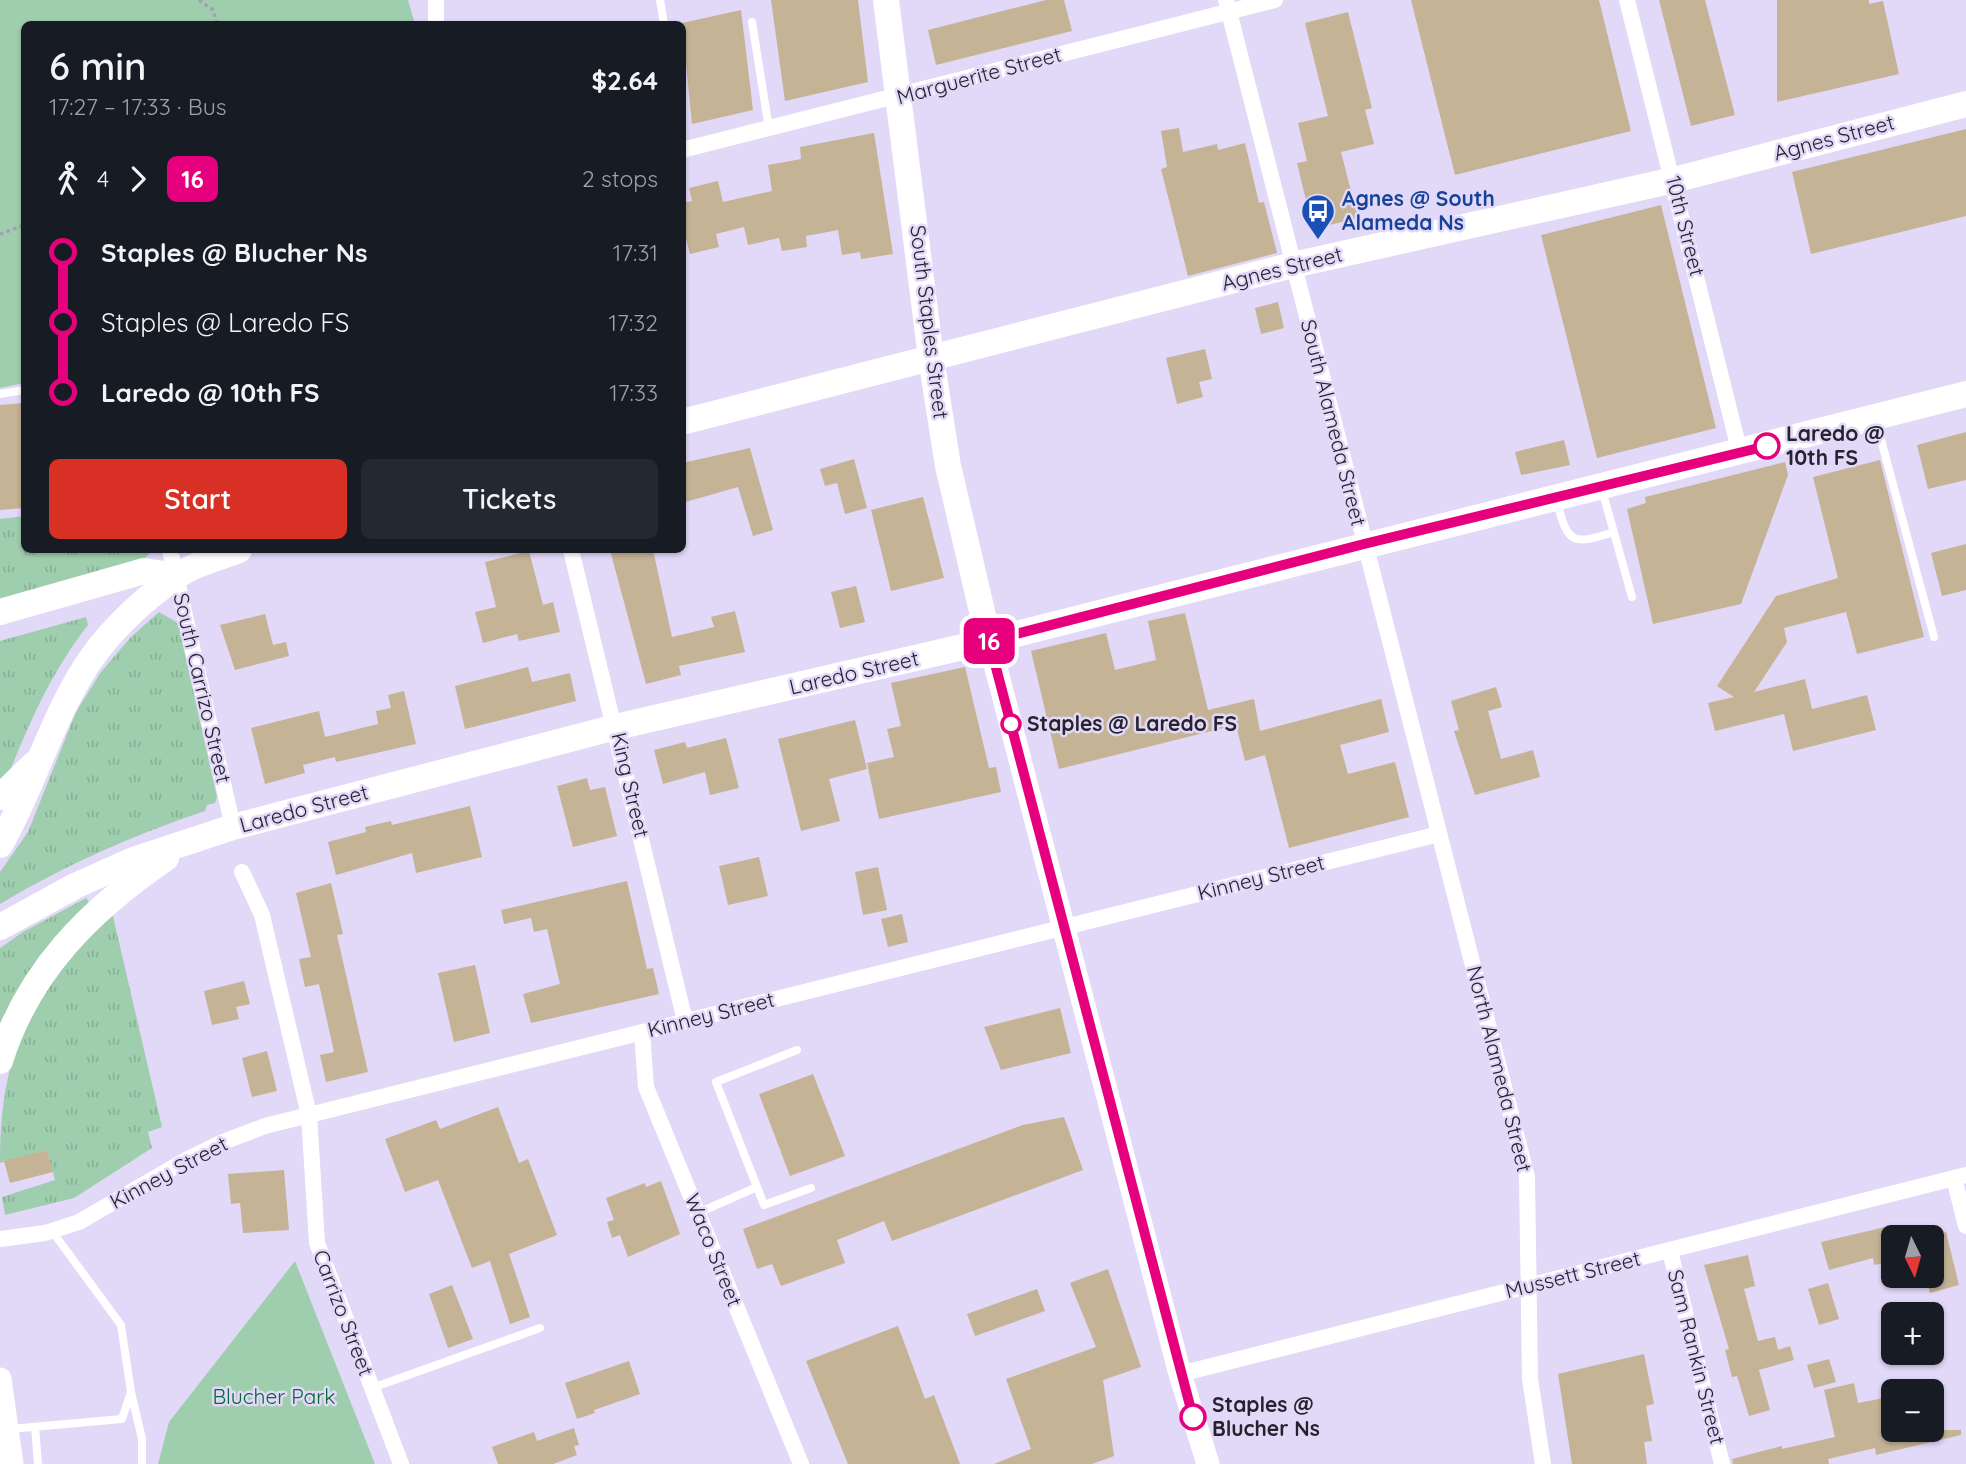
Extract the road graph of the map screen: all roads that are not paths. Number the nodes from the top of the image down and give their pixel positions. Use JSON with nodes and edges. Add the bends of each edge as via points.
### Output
{"nodes":[{"id":1,"x":436,"y":0,"type":"edge"},
{"id":2,"x":660,"y":0,"type":"edge"},
{"id":3,"x":886,"y":0,"type":"edge"},
{"id":4,"x":1275,"y":0,"type":"edge"},
{"id":5,"x":1627,"y":0,"type":"edge"},
{"id":6,"x":1227,"y":5,"type":"edge"},
{"id":7,"x":436,"y":21,"type":"edge"},
{"id":8,"x":664,"y":21,"type":"edge"},
{"id":9,"x":752,"y":22,"type":"dead end"},
{"id":10,"x":899,"y":98,"type":"junction"},
{"id":11,"x":1966,"y":104,"type":"edge"},
{"id":12,"x":769,"y":129,"type":"junction"},
{"id":13,"x":686,"y":146,"type":"edge"},
{"id":14,"x":1674,"y":180,"type":"junction"},
{"id":15,"x":1293,"y":265,"type":"junction"},
{"id":16,"x":931,"y":358,"type":"junction"},
{"id":17,"x":21,"y":390,"type":"edge"},
{"id":18,"x":0,"y":394,"type":"edge"},
{"id":19,"x":1966,"y":394,"type":"edge"},
{"id":20,"x":1875,"y":418,"type":"junction"},
{"id":21,"x":686,"y":421,"type":"edge"},
{"id":22,"x":1740,"y":453,"type":"junction"},
{"id":23,"x":1602,"y":487,"type":"junction"},
{"id":24,"x":1556,"y":498,"type":"junction"},
{"id":25,"x":1614,"y":532,"type":"junction"},
{"id":26,"x":1364,"y":544,"type":"junction"},
{"id":27,"x":171,"y":553,"type":"edge"},
{"id":28,"x":232,"y":553,"type":"edge"},
{"id":29,"x":572,"y":553,"type":"edge"},
{"id":30,"x":177,"y":576,"type":"junction"},
{"id":31,"x":1632,"y":597,"type":"dead end"},
{"id":32,"x":0,"y":612,"type":"edge"},
{"id":33,"x":1934,"y":637,"type":"dead end"},
{"id":34,"x":989,"y":641,"type":"junction"},
{"id":35,"x":616,"y":727,"type":"junction"},
{"id":36,"x":41,"y":758,"type":"junction"},
{"id":37,"x":0,"y":797,"type":"edge"},
{"id":38,"x":233,"y":827,"type":"junction"},
{"id":39,"x":1439,"y":834,"type":"junction"},
{"id":40,"x":193,"y":840,"type":"junction"},
{"id":41,"x":0,"y":845,"type":"edge"},
{"id":42,"x":242,"y":872,"type":"dead end"},
{"id":43,"x":1454,"y":885,"type":"joint"},
{"id":44,"x":0,"y":927,"type":"edge"},
{"id":45,"x":1065,"y":927,"type":"junction"},
{"id":46,"x":685,"y":1021,"type":"junction"},
{"id":47,"x":642,"y":1032,"type":"junction"},
{"id":48,"x":797,"y":1050,"type":"dead end"},
{"id":49,"x":0,"y":1061,"type":"edge"},
{"id":50,"x":309,"y":1115,"type":"junction"},
{"id":51,"x":1960,"y":1177,"type":"edge"},
{"id":52,"x":757,"y":1187,"type":"junction"},
{"id":53,"x":811,"y":1188,"type":"dead end"},
{"id":54,"x":698,"y":1213,"type":"junction"},
{"id":55,"x":1966,"y":1226,"type":"edge"},
{"id":56,"x":52,"y":1231,"type":"junction"},
{"id":57,"x":0,"y":1239,"type":"edge"},
{"id":58,"x":1670,"y":1251,"type":"junction"},
{"id":59,"x":1528,"y":1287,"type":"junction"},
{"id":60,"x":540,"y":1328,"type":"dead end"},
{"id":61,"x":1180,"y":1374,"type":"junction"},
{"id":62,"x":0,"y":1380,"type":"edge"},
{"id":63,"x":372,"y":1388,"type":"junction"},
{"id":64,"x":131,"y":1392,"type":"junction"},
{"id":65,"x":35,"y":1427,"type":"junction"},
{"id":66,"x":7,"y":1429,"type":"junction"},
{"id":67,"x":1205,"y":1463,"type":"edge"},
{"id":68,"x":12,"y":1464,"type":"edge"},
{"id":69,"x":38,"y":1464,"type":"edge"},
{"id":70,"x":142,"y":1464,"type":"edge"},
{"id":71,"x":401,"y":1464,"type":"edge"},
{"id":72,"x":801,"y":1464,"type":"edge"},
{"id":73,"x":1543,"y":1464,"type":"edge"},
{"id":74,"x":1722,"y":1464,"type":"edge"}],
"edges":[{"from":1,"to":7,"type":"street"},
{"from":2,"to":8,"type":"lane"},
{"from":3,"to":10,"type":"main road","name":"South Staples Street"},
{"from":4,"to":6,"type":"street","name":"Marguerite Street"},
{"from":5,"to":14,"type":"street","name":"10th Street"},
{"from":6,"to":10,"type":"street","name":"Marguerite Street"},
{"from":6,"to":15,"type":"street","name":"South Alameda Street"},
{"from":9,"to":12,"type":"lane"},
{"from":10,"to":12,"type":"street","name":"Marguerite Street"},
{"from":10,"to":16,"type":"main road","name":"South Staples Street"},
{"from":11,"to":14,"type":"main road","name":"Agnes Street"},
{"from":12,"to":13,"type":"street","name":"Marguerite Street"},
{"from":14,"to":15,"type":"main road","name":"Agnes Street"},
{"from":14,"to":22,"type":"street","name":"10th Street"},
{"from":15,"to":16,"type":"main road","name":"Agnes Street"},
{"from":15,"to":26,"type":"street","name":"South Alameda Street"},
{"from":16,"to":21,"type":"main road","name":"Agnes Street"},
{"from":16,"to":34,"type":"main road","name":"South Staples Street","via":[[962,533]]},
{"from":17,"to":18,"type":"lane"},
{"from":19,"to":20,"type":"main road","name":"Laredo Street"},
{"from":20,"to":22,"type":"main road","name":"Laredo Street"},
{"from":20,"to":33,"type":"lane"},
{"from":22,"to":23,"type":"main road","name":"Laredo Street"},
{"from":23,"to":24,"type":"main road","name":"Laredo Street"},
{"from":23,"to":25,"type":"lane"},
{"from":24,"to":25,"type":"lane","via":[[1567,535],[1574,540]]},
{"from":24,"to":26,"type":"main road","name":"Laredo Street"},
{"from":25,"to":31,"type":"lane"},
{"from":26,"to":34,"type":"main road","name":"Laredo Street"},
{"from":26,"to":39,"type":"street","name":"South Alameda Street"},
{"from":27,"to":30,"type":"street","name":"South Carrizo Street"},
{"from":28,"to":30,"type":"main road"},
{"from":29,"to":35,"type":"street","name":"King Street"},
{"from":30,"to":32,"type":"main road","via":[[144,571]]},
{"from":30,"to":36,"type":"main road","via":[[101,646],[79,677]]},
{"from":30,"to":38,"type":"street","name":"South Carrizo Street"},
{"from":34,"to":35,"type":"main road","name":"Laredo Street"},
{"from":34,"to":45,"type":"main road"},
{"from":35,"to":38,"type":"main road","name":"Laredo Street"},
{"from":35,"to":46,"type":"street","name":"King Street"},
{"from":36,"to":37,"type":"main road"},
{"from":36,"to":41,"type":"main road","via":[[21,809]]},
{"from":38,"to":40,"type":"main road","name":"Laredo Street"},
{"from":39,"to":43,"type":"street","name":"South Alameda Street"},
{"from":39,"to":45,"type":"street","name":"Kinney Street"},
{"from":40,"to":44,"type":"main road","name":"Laredo Street","via":[[75,886]]},
{"from":40,"to":49,"type":"main road","via":[[103,904],[78,928],[27,995]]},
{"from":42,"to":50,"type":"street","via":[[261,915]]},
{"from":43,"to":59,"type":"street","name":"North Alameda Street","via":[[1527,1177]]},
{"from":45,"to":46,"type":"street","name":"Kinney Street"},
{"from":45,"to":61,"type":"main road"},
{"from":46,"to":47,"type":"street","name":"Kinney Street"},
{"from":47,"to":50,"type":"street","name":"Kinney Street"},
{"from":47,"to":54,"type":"street","name":"Waco Street","via":[[646,1087]]},
{"from":48,"to":52,"type":"lane","via":[[716,1082]]},
{"from":50,"to":56,"type":"street","name":"Kinney Street","via":[[234,1138],[79,1222]]},
{"from":50,"to":63,"type":"street","name":"Carrizo Street","via":[[317,1244]]},
{"from":51,"to":55,"type":"street"},
{"from":51,"to":58,"type":"street","name":"Mussett Street"},
{"from":52,"to":53,"type":"lane","via":[[764,1205]]},
{"from":52,"to":54,"type":"lane"},
{"from":54,"to":72,"type":"street","name":"Waco Street"},
{"from":56,"to":57,"type":"street","name":"Kinney Street"},
{"from":56,"to":64,"type":"lane","via":[[121,1325]]},
{"from":58,"to":59,"type":"street","name":"Mussett Street"},
{"from":58,"to":74,"type":"street","name":"Sam Rankin Street"},
{"from":59,"to":61,"type":"street","name":"Mussett Street"},
{"from":59,"to":73,"type":"street","name":"North Alameda Street","via":[[1530,1379]]},
{"from":60,"to":63,"type":"lane"},
{"from":61,"to":67,"type":"main road"},
{"from":62,"to":66,"type":"main road"},
{"from":63,"to":71,"type":"street","name":"Carrizo Street"},
{"from":64,"to":65,"type":"lane","via":[[122,1419]]},
{"from":64,"to":70,"type":"lane","via":[[142,1439]]},
{"from":65,"to":66,"type":"lane"},
{"from":65,"to":69,"type":"lane"},
{"from":66,"to":68,"type":"main road"}]}
